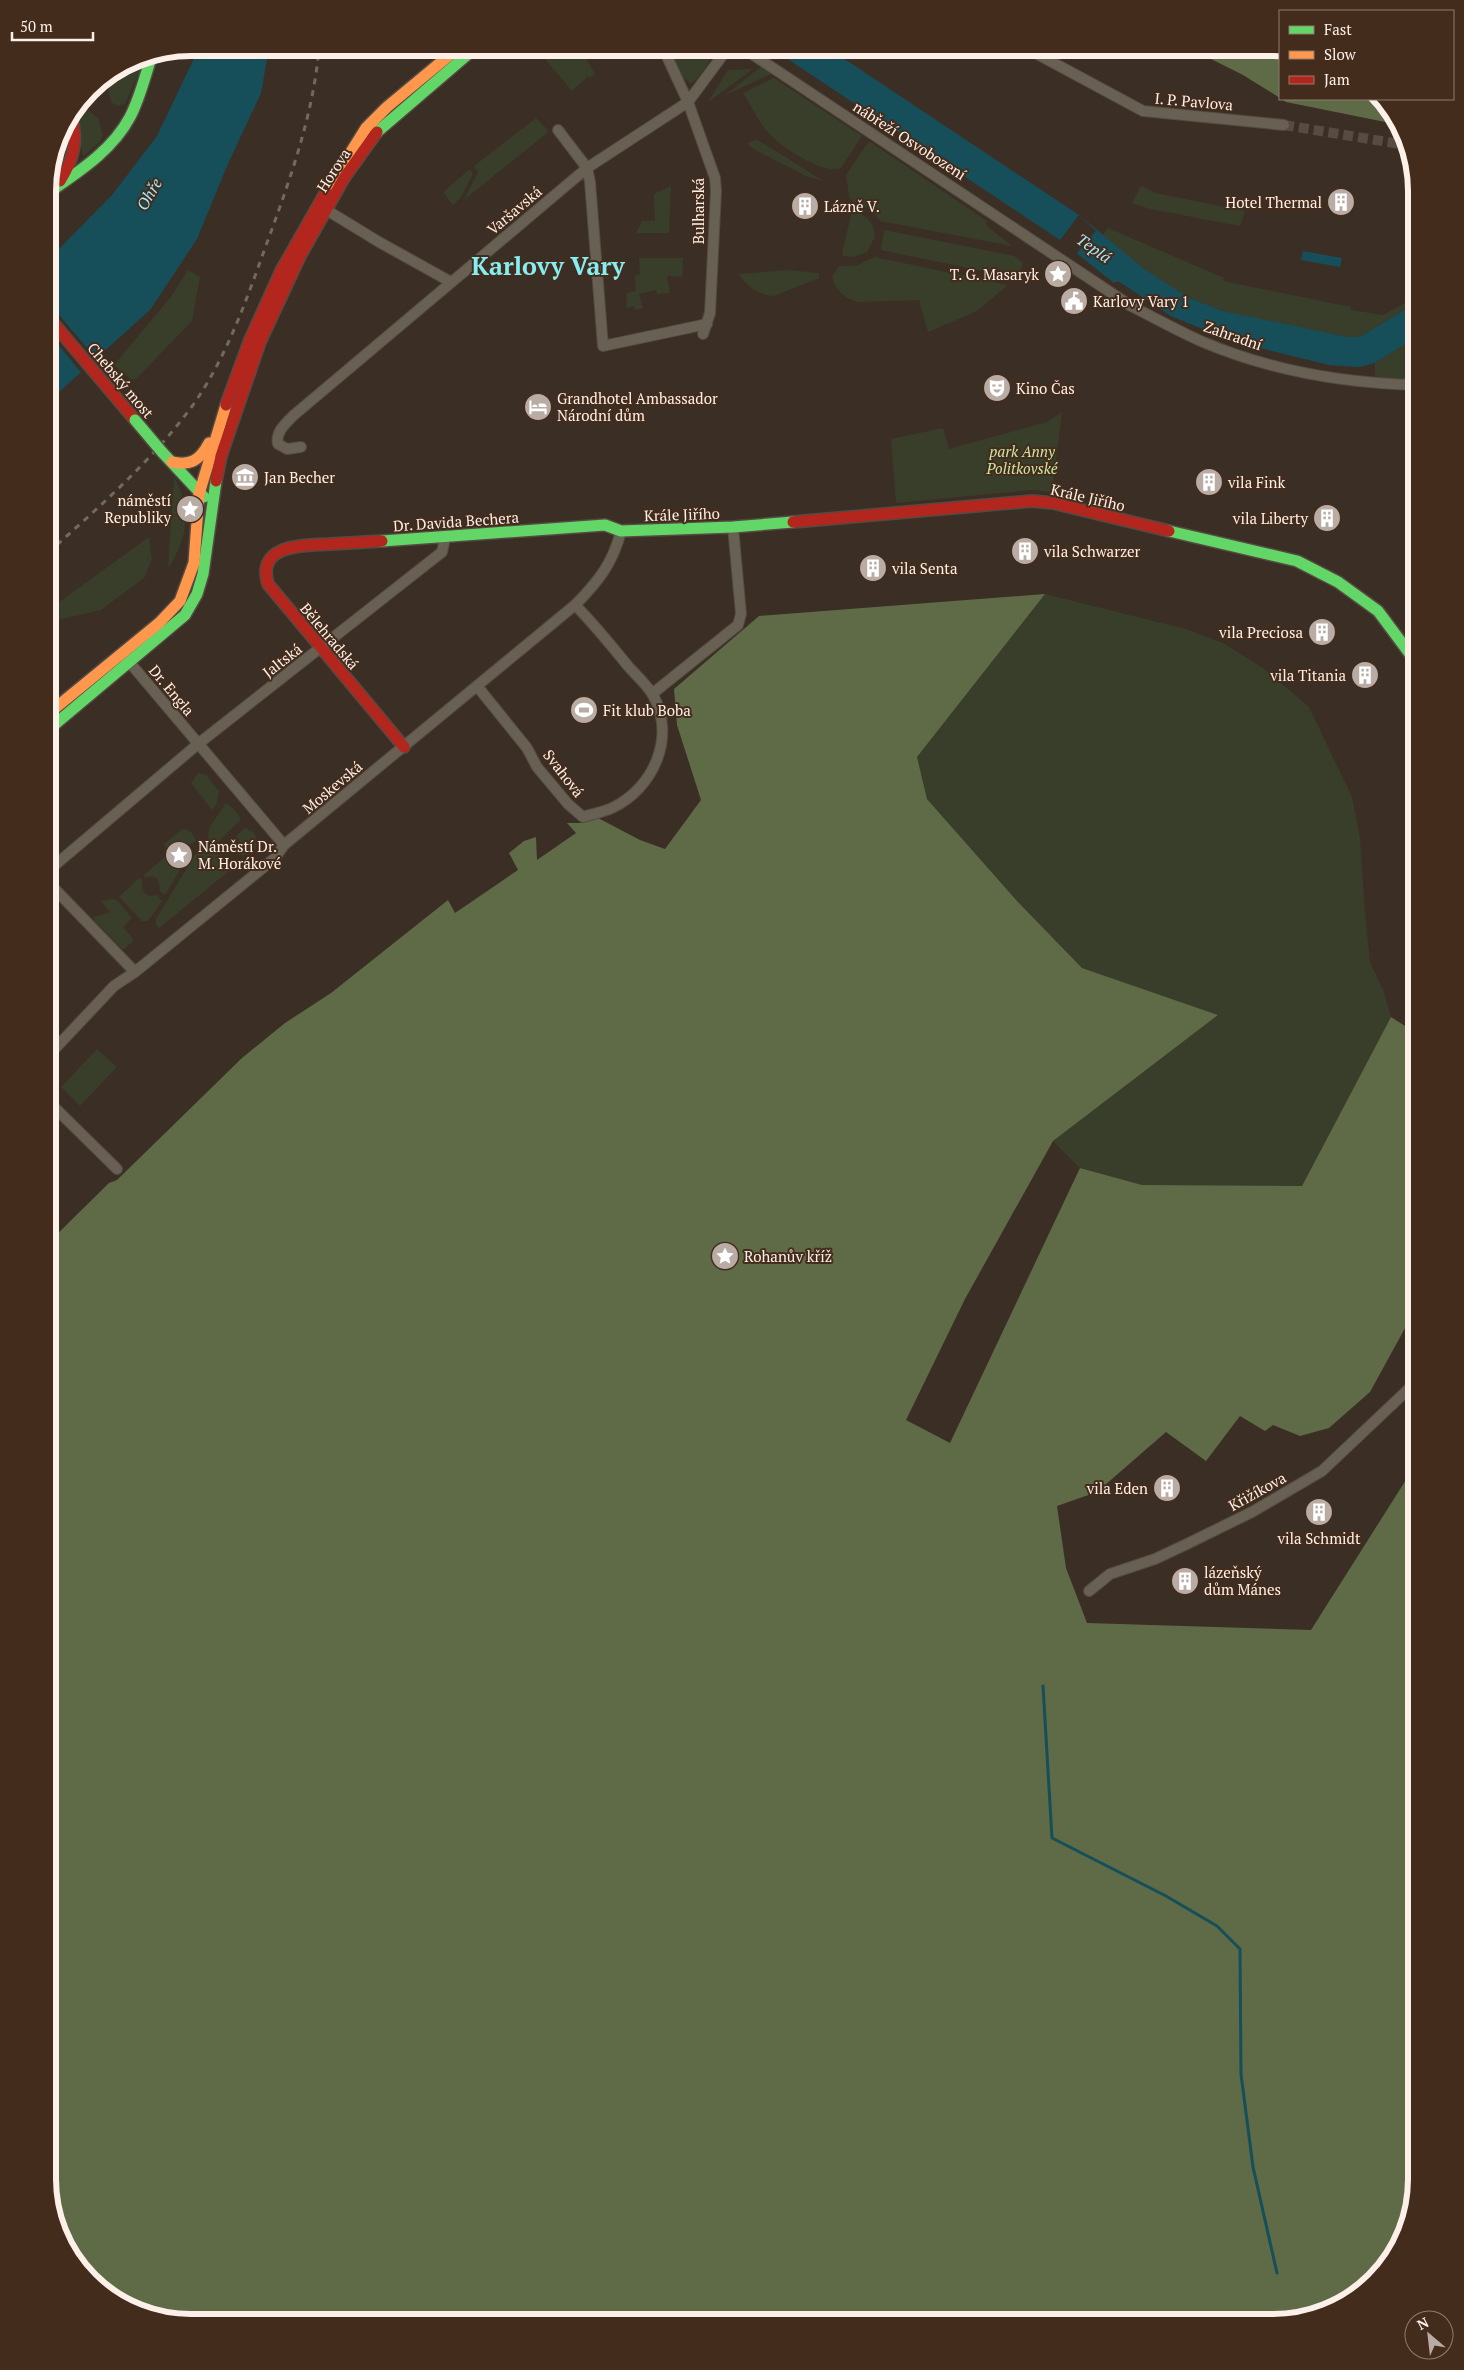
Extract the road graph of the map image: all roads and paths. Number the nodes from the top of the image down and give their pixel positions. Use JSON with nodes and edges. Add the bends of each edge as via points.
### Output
{"nodes":[{"id":1,"x":447,"y":57,"type":"edge"},
{"id":2,"x":465,"y":57,"type":"edge"},
{"id":3,"x":667,"y":57,"type":"edge"},
{"id":4,"x":721,"y":57,"type":"edge"},
{"id":5,"x":757,"y":57,"type":"edge"},
{"id":6,"x":1043,"y":57,"type":"edge"},
{"id":7,"x":149,"y":64,"type":"edge"},
{"id":8,"x":688,"y":102,"type":"junction"},
{"id":9,"x":73,"y":125,"type":"edge"},
{"id":10,"x":1284,"y":125,"type":"tunnel mouth"},
{"id":11,"x":558,"y":130,"type":"dead end"},
{"id":12,"x":587,"y":168,"type":"junction"},
{"id":13,"x":57,"y":184,"type":"edge"},
{"id":14,"x":57,"y":186,"type":"edge"},
{"id":15,"x":321,"y":207,"type":"junction"},
{"id":16,"x":1060,"y":257,"type":"joint"},
{"id":17,"x":451,"y":282,"type":"junction"},
{"id":18,"x":707,"y":324,"type":"junction"},
{"id":19,"x":57,"y":328,"type":"edge"},
{"id":20,"x":703,"y":334,"type":"dead end"},
{"id":21,"x":255,"y":341,"type":"junction"},
{"id":22,"x":1408,"y":384,"type":"edge"},
{"id":23,"x":218,"y":427,"type":"junction"},
{"id":24,"x":302,"y":447,"type":"dead end"},
{"id":25,"x":172,"y":462,"type":"junction"},
{"id":26,"x":198,"y":494,"type":"junction"},
{"id":27,"x":212,"y":501,"type":"junction"},
{"id":28,"x":733,"y":527,"type":"junction"},
{"id":29,"x":621,"y":531,"type":"junction"},
{"id":30,"x":444,"y":538,"type":"junction"},
{"id":31,"x":292,"y":546,"type":"joint"},
{"id":32,"x":575,"y":605,"type":"junction"},
{"id":33,"x":321,"y":649,"type":"junction"},
{"id":34,"x":1408,"y":651,"type":"edge"},
{"id":35,"x":126,"y":658,"type":"junction"},
{"id":36,"x":477,"y":686,"type":"junction"},
{"id":37,"x":652,"y":694,"type":"junction"},
{"id":38,"x":57,"y":708,"type":"edge"},
{"id":39,"x":57,"y":722,"type":"edge"},
{"id":40,"x":198,"y":744,"type":"junction"},
{"id":41,"x":404,"y":747,"type":"junction"},
{"id":42,"x":284,"y":845,"type":"junction"},
{"id":43,"x":57,"y":864,"type":"edge"},
{"id":44,"x":57,"y":891,"type":"edge"},
{"id":45,"x":134,"y":972,"type":"junction"},
{"id":46,"x":57,"y":1047,"type":"edge"},
{"id":47,"x":57,"y":1109,"type":"edge"},
{"id":48,"x":117,"y":1169,"type":"dead end"},
{"id":49,"x":1408,"y":1390,"type":"edge"},
{"id":50,"x":1089,"y":1591,"type":"dead end"}],
"edges":[{"from":1,"to":15,"type":"main road","name":"Horova","via":[[366,128]]},
{"from":2,"to":15,"type":"main road","name":"Horova","via":[[376,133]]},
{"from":3,"to":8,"type":"street","name":"Bulharská"},
{"from":4,"to":8,"type":"street","name":"Varšavská"},
{"from":5,"to":16,"type":"street","name":"nábřeží Osvobození"},
{"from":6,"to":10,"type":"street","name":"I. P. Pavlova","via":[[1143,111]]},
{"from":7,"to":14,"type":"main road","via":[[140,93],[123,128],[98,155]]},
{"from":8,"to":12,"type":"street","name":"Varšavská"},
{"from":8,"to":18,"type":"street","name":"Bulharská","via":[[712,166],[716,192]]},
{"from":9,"to":13,"type":"main road","via":[[75,152],[72,164]]},
{"from":11,"to":12,"type":"street"},
{"from":12,"to":17,"type":"street","name":"Varšavská"},
{"from":12,"to":18,"type":"street","via":[[591,185],[602,346]]},
{"from":15,"to":17,"type":"street"},
{"from":15,"to":21,"type":"main road","name":"Horova","via":[[281,271]]},
{"from":16,"to":22,"type":"street","name":"Zahradní","via":[[1131,306],[1204,342],[1295,370]]},
{"from":17,"to":24,"type":"street","name":"Varšavská","via":[[294,415],[279,432],[278,444],[287,449]]},
{"from":18,"to":20,"type":"street","name":"Bulharská"},
{"from":19,"to":25,"type":"main road","name":"Chebský most","bridge":true},
{"from":21,"to":23,"type":"main road"},
{"from":21,"to":27,"type":"main road","via":[[221,456]]},
{"from":23,"to":25,"type":"main road","via":[[199,459],[186,465]]},
{"from":23,"to":26,"type":"main road"},
{"from":25,"to":26,"type":"main road","name":"Chebský most"},
{"from":26,"to":27,"type":"main road"},
{"from":26,"to":35,"type":"main road","via":[[194,563],[184,593]]},
{"from":27,"to":35,"type":"main road","via":[[203,574],[197,594],[185,615]]},
{"from":28,"to":29,"type":"main road","name":"Krále Jiřího"},
{"from":28,"to":34,"type":"main road","name":"Krále Jiřího","via":[[1032,501],[1053,503],[1297,561],[1338,582],[1378,611]]},
{"from":28,"to":37,"type":"street","via":[[741,614],[738,625]]},
{"from":29,"to":30,"type":"main road","name":"Dr. Davida Bechera","via":[[605,525]]},
{"from":29,"to":32,"type":"street","name":"Moskevská","via":[[615,552],[596,584]]},
{"from":30,"to":31,"type":"main road","name":"Dr. Davida Bechera"},
{"from":30,"to":33,"type":"street","name":"Jaltská","via":[[442,552]]},
{"from":31,"to":33,"type":"main road","name":"Bělehradská","via":[[279,550],[270,559],[264,574],[268,584]]},
{"from":32,"to":36,"type":"street","name":"Moskevská"},
{"from":32,"to":37,"type":"street","name":"Svahová"},
{"from":33,"to":40,"type":"street","name":"Jaltská"},
{"from":33,"to":41,"type":"main road","name":"Bělehradská"},
{"from":35,"to":38,"type":"main road"},
{"from":35,"to":39,"type":"main road"},
{"from":35,"to":40,"type":"street","name":"Dr. Engla"},
{"from":36,"to":37,"type":"street","name":"Svahová","via":[[528,748],[537,767],[583,817],[612,808],[624,800],[637,790],[656,765],[664,731]]},
{"from":36,"to":41,"type":"street","name":"Moskevská"},
{"from":40,"to":42,"type":"street"},
{"from":40,"to":43,"type":"street"},
{"from":41,"to":42,"type":"street","name":"Moskevská"},
{"from":42,"to":45,"type":"street","name":"Moskevská","via":[[275,858]]},
{"from":44,"to":45,"type":"street"},
{"from":45,"to":46,"type":"street","name":"Moskevská","via":[[114,986]]},
{"from":47,"to":48,"type":"street"},
{"from":49,"to":50,"type":"street","name":"Křižíkova","via":[[1322,1471],[1252,1512],[1189,1543],[1110,1574]]}]}
